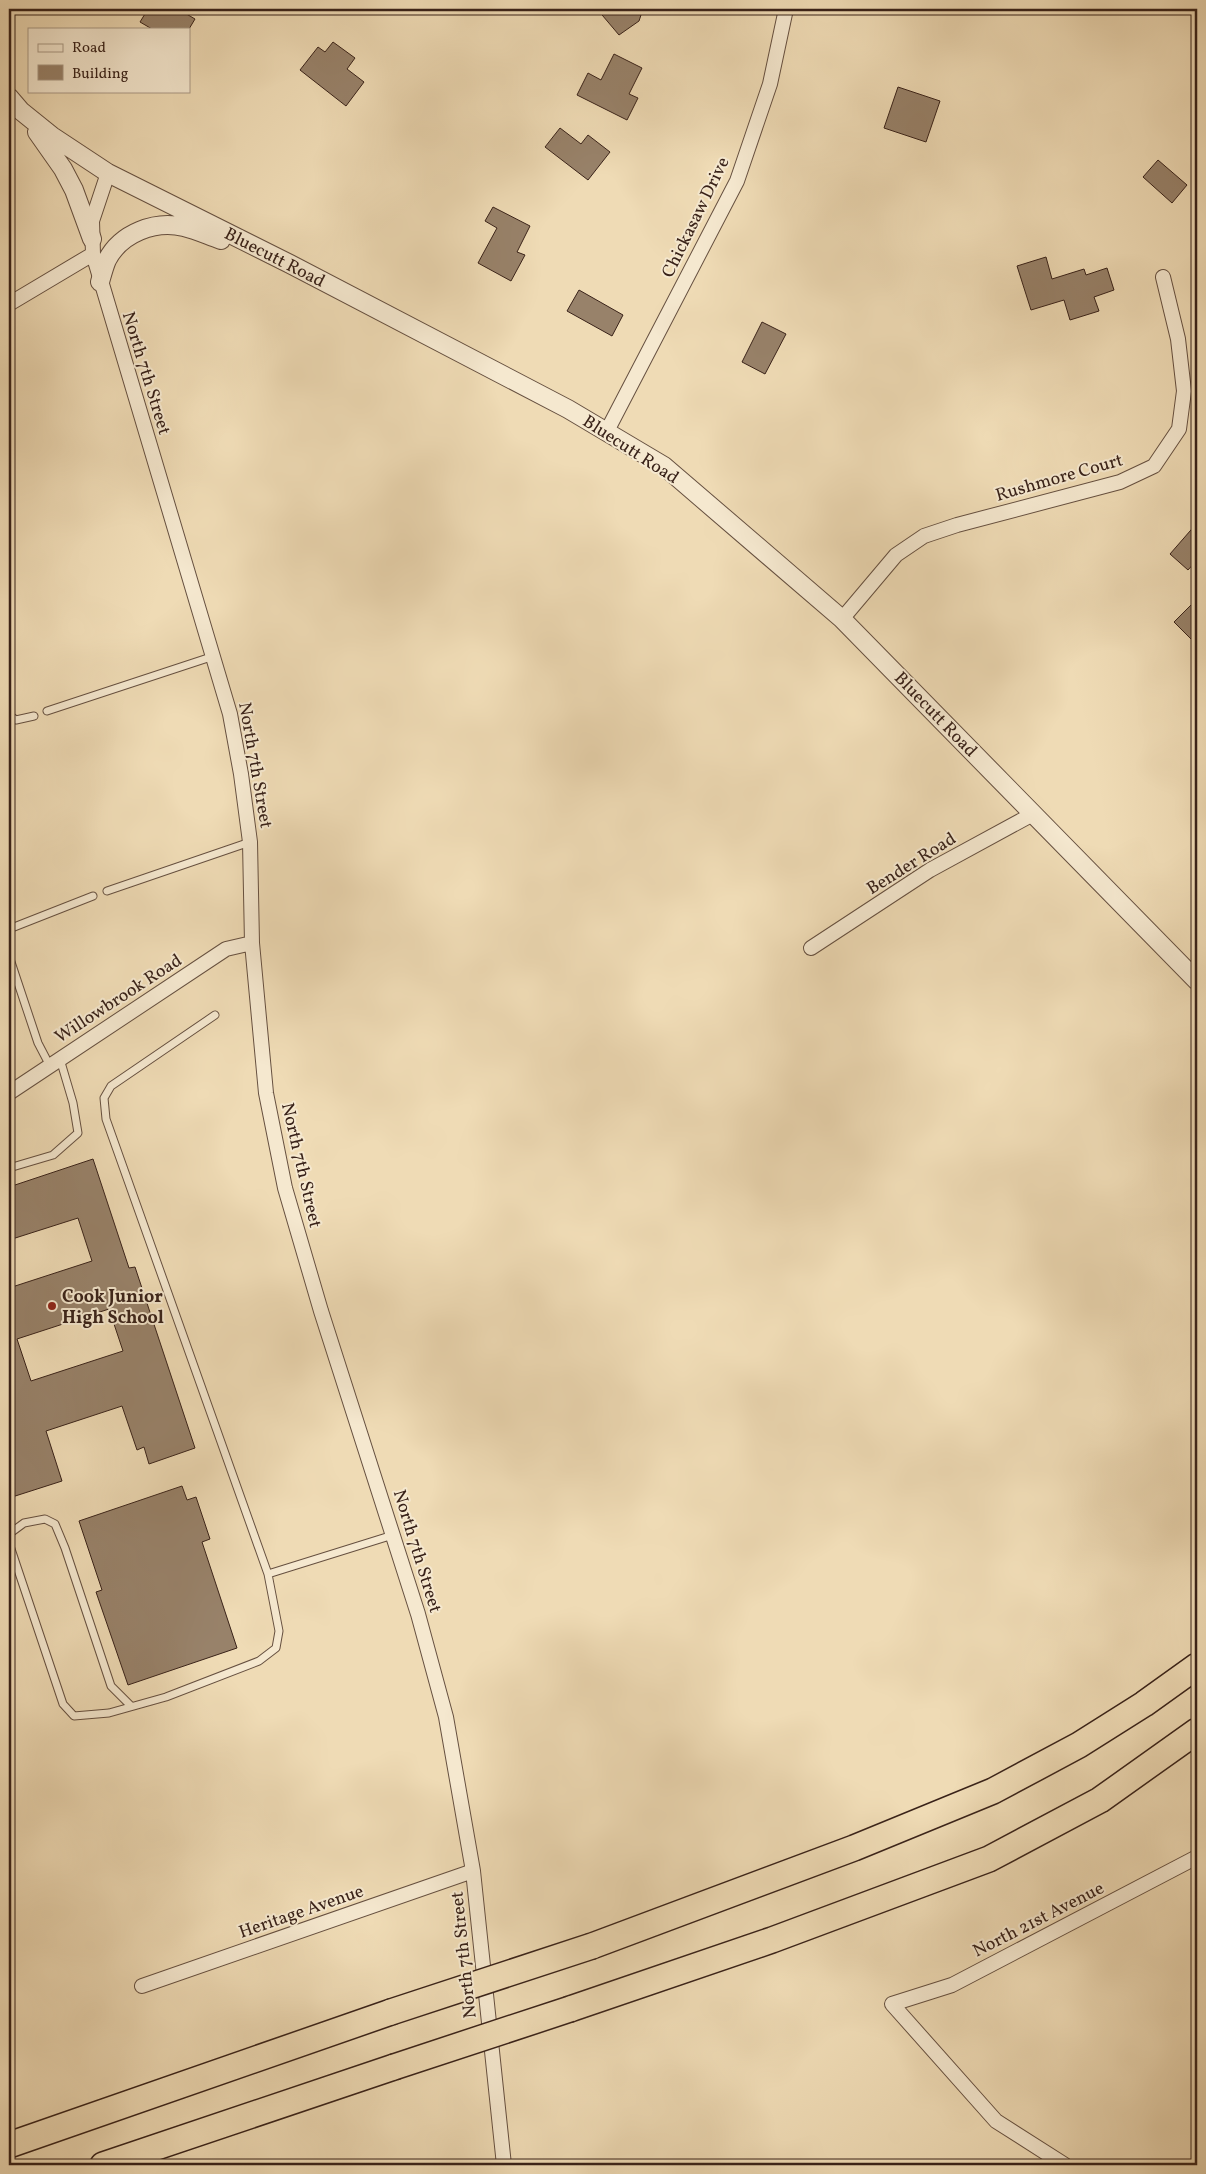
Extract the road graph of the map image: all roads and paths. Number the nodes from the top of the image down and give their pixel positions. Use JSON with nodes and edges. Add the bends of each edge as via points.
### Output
{"nodes":[{"id":1,"x":786,"y":9,"type":"edge"},
{"id":2,"x":9,"y":97,"type":"edge"},
{"id":3,"x":21,"y":111,"type":"junction"},
{"id":4,"x":108,"y":173,"type":"junction"},
{"id":5,"x":92,"y":247,"type":"junction"},
{"id":6,"x":290,"y":264,"type":"junction"},
{"id":7,"x":1163,"y":277,"type":"dead end"},
{"id":8,"x":100,"y":282,"type":"junction"},
{"id":9,"x":9,"y":304,"type":"edge"},
{"id":10,"x":607,"y":431,"type":"junction"},
{"id":11,"x":842,"y":619,"type":"junction"},
{"id":12,"x":214,"y":656,"type":"junction"},
{"id":13,"x":47,"y":710,"type":"dead end"},
{"id":14,"x":9,"y":715,"type":"edge"},
{"id":15,"x":34,"y":716,"type":"dead end"},
{"id":16,"x":1033,"y":814,"type":"junction"},
{"id":17,"x":250,"y":842,"type":"junction"},
{"id":18,"x":107,"y":891,"type":"dead end"},
{"id":19,"x":93,"y":896,"type":"dead end"},
{"id":20,"x":9,"y":929,"type":"edge"},
{"id":21,"x":252,"y":943,"type":"junction"},
{"id":22,"x":811,"y":948,"type":"dead end"},
{"id":23,"x":9,"y":956,"type":"edge"},
{"id":24,"x":1197,"y":981,"type":"edge"},
{"id":25,"x":215,"y":1015,"type":"dead end"},
{"id":26,"x":55,"y":1062,"type":"junction"},
{"id":27,"x":10,"y":1089,"type":"edge"},
{"id":28,"x":9,"y":1168,"type":"edge"},
{"id":29,"x":9,"y":1534,"type":"edge"},
{"id":30,"x":393,"y":1535,"type":"junction"},
{"id":31,"x":9,"y":1543,"type":"edge"},
{"id":32,"x":268,"y":1574,"type":"junction"},
{"id":33,"x":1197,"y":1666,"type":"edge"},
{"id":34,"x":131,"y":1706,"type":"junction"},
{"id":35,"x":1197,"y":1731,"type":"edge"},
{"id":36,"x":1197,"y":1857,"type":"edge"},
{"id":37,"x":473,"y":1871,"type":"junction"},
{"id":38,"x":142,"y":1986,"type":"dead end"},
{"id":39,"x":9,"y":2145,"type":"edge"},
{"id":40,"x":103,"y":2165,"type":"edge"},
{"id":41,"x":504,"y":2165,"type":"edge"},
{"id":42,"x":1065,"y":2165,"type":"edge"}],
"edges":[{"from":1,"to":10,"type":"street","name":"Chickasaw Drive","via":[[770,84],[737,181]]},
{"from":2,"to":3,"type":"street","name":"Bluecutt Road"},
{"from":3,"to":4,"type":"street","name":"Bluecutt Road"},
{"from":3,"to":5,"type":"street","via":[[63,169],[74,190]]},
{"from":4,"to":5,"type":"street","name":"North 7th Street","via":[[92,221]]},
{"from":4,"to":6,"type":"street","name":"Bluecutt Road"},
{"from":5,"to":8,"type":"street","name":"North 7th Street"},
{"from":5,"to":9,"type":"street"},
{"from":6,"to":8,"type":"street","via":[[183,227],[155,225],[133,233],[116,248]]},
{"from":6,"to":10,"type":"street","name":"Bluecutt Road"},
{"from":7,"to":11,"type":"street","name":"Rushmore Court","via":[[1178,339],[1184,390],[1179,429],[1154,466],[1120,482],[924,536],[896,554]]},
{"from":8,"to":12,"type":"street","name":"North 7th Street"},
{"from":10,"to":11,"type":"street","name":"Bluecutt Road","via":[[664,466]]},
{"from":11,"to":16,"type":"street","name":"Bluecutt Road"},
{"from":12,"to":13,"type":"lane"},
{"from":12,"to":17,"type":"street","name":"North 7th Street","via":[[242,774]]},
{"from":14,"to":15,"type":"lane","via":[[16,720]]},
{"from":16,"to":22,"type":"street","name":"Bender Road","via":[[930,870]]},
{"from":16,"to":24,"type":"street","name":"Bluecutt Road"},
{"from":17,"to":18,"type":"lane"},
{"from":17,"to":21,"type":"street","name":"North 7th Street"},
{"from":19,"to":20,"type":"lane"},
{"from":21,"to":26,"type":"street","name":"Willowbrook Road","via":[[226,949]]},
{"from":21,"to":30,"type":"street","name":"North 7th Street","via":[[266,1092],[285,1188]]},
{"from":23,"to":26,"type":"lane","via":[[38,1043]]},
{"from":25,"to":32,"type":"lane","via":[[111,1086],[104,1098],[106,1119]]},
{"from":26,"to":27,"type":"street","name":"Willowbrook Road"},
{"from":26,"to":28,"type":"lane","via":[[73,1103],[78,1133],[53,1155]]},
{"from":29,"to":34,"type":"lane","via":[[24,1523],[45,1518],[55,1524],[111,1686]]},
{"from":30,"to":32,"type":"lane"},
{"from":30,"to":37,"type":"street","name":"North 7th Street","via":[[446,1717]]},
{"from":31,"to":34,"type":"lane","via":[[62,1704],[74,1716],[109,1713]]},
{"from":32,"to":34,"type":"lane","via":[[279,1631],[276,1648],[259,1661],[166,1697]]},
{"from":33,"to":39,"type":"highway","bridge":true,"via":[[1079,1745],[994,1791],[854,1848],[592,1946]]},
{"from":35,"to":40,"type":"highway","bridge":true,"via":[[1100,1800],[988,1859],[781,1937]]},
{"from":36,"to":42,"type":"street","name":"North 21st Avenue","via":[[952,1985],[892,2004],[996,2121]]},
{"from":37,"to":38,"type":"street","name":"Heritage Avenue"},
{"from":37,"to":41,"type":"street","name":"North 7th Street"}]}
